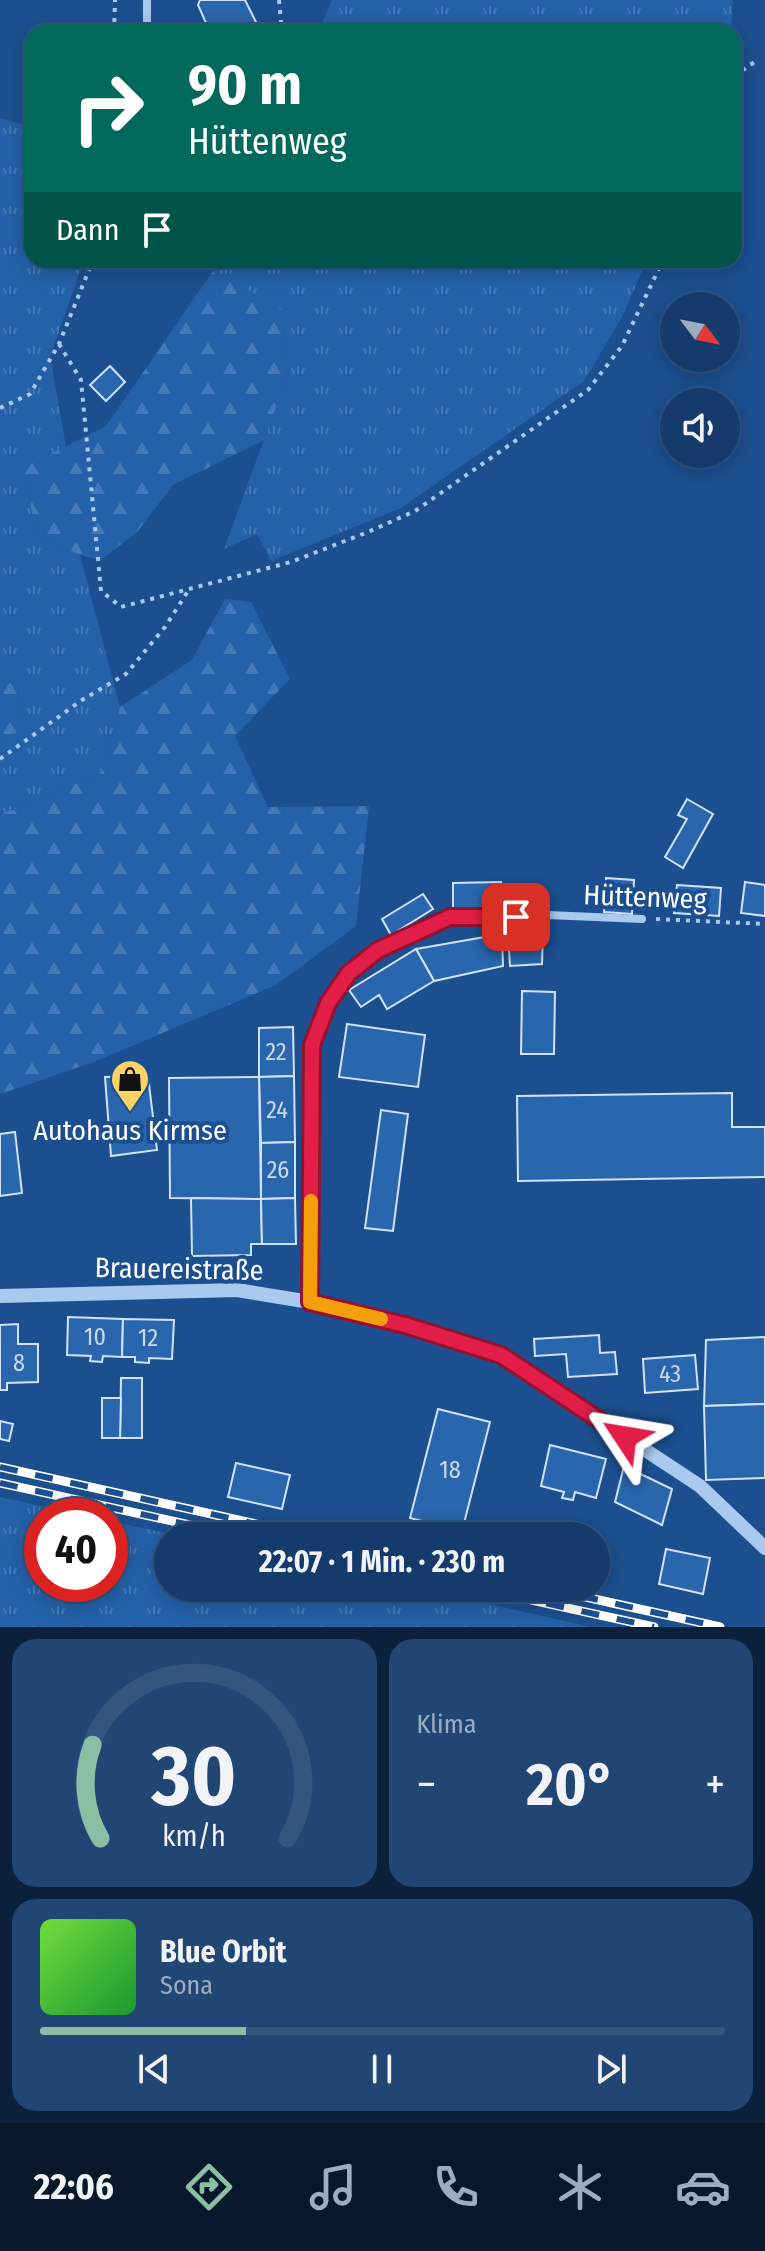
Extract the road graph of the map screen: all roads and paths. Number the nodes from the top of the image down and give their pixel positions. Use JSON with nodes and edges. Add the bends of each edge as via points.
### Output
{"nodes":[{"id":1,"x":115,"y":0,"type":"edge"},
{"id":2,"x":147,"y":0,"type":"edge"},
{"id":3,"x":279,"y":0,"type":"edge"},
{"id":4,"x":114,"y":24,"type":"edge"},
{"id":5,"x":147,"y":24,"type":"edge"},
{"id":6,"x":281,"y":24,"type":"edge"},
{"id":7,"x":756,"y":61,"type":"dead end"},
{"id":8,"x":742,"y":71,"type":"edge"},
{"id":9,"x":90,"y":268,"type":"edge"},
{"id":10,"x":659,"y":268,"type":"edge"},
{"id":11,"x":59,"y":344,"type":"junction"},
{"id":12,"x":0,"y":408,"type":"edge"},
{"id":13,"x":192,"y":586,"type":"junction"},
{"id":14,"x":0,"y":759,"type":"edge"},
{"id":15,"x":642,"y":919,"type":"joint"},
{"id":16,"x":765,"y":924,"type":"edge"},
{"id":17,"x":0,"y":1296,"type":"edge"},
{"id":18,"x":310,"y":1302,"type":"junction"},
{"id":19,"x":765,"y":1548,"type":"edge"}],
"edges":[{"from":1,"to":4,"type":"path"},
{"from":2,"to":5,"type":"street"},
{"from":3,"to":6,"type":"path"},
{"from":7,"to":8,"type":"path"},
{"from":9,"to":11,"type":"path"},
{"from":10,"to":13,"type":"path","via":[[622,346],[588,390],[415,511],[291,562]]},
{"from":11,"to":12,"type":"path","via":[[30,394]]},
{"from":11,"to":13,"type":"path","via":[[81,380],[101,591],[121,607]]},
{"from":13,"to":14,"type":"path","via":[[126,674]]},
{"from":15,"to":16,"type":"path","name":"Hüttenweg"},
{"from":15,"to":18,"type":"street","name":"Hüttenweg","via":[[450,917],[378,950],[349,973],[328,1003],[312,1045]]},
{"from":17,"to":18,"type":"street","name":"Brauereistraße","via":[[237,1290]]},
{"from":18,"to":19,"type":"street","name":"Brauereistraße","via":[[501,1355],[700,1486]]}]}
